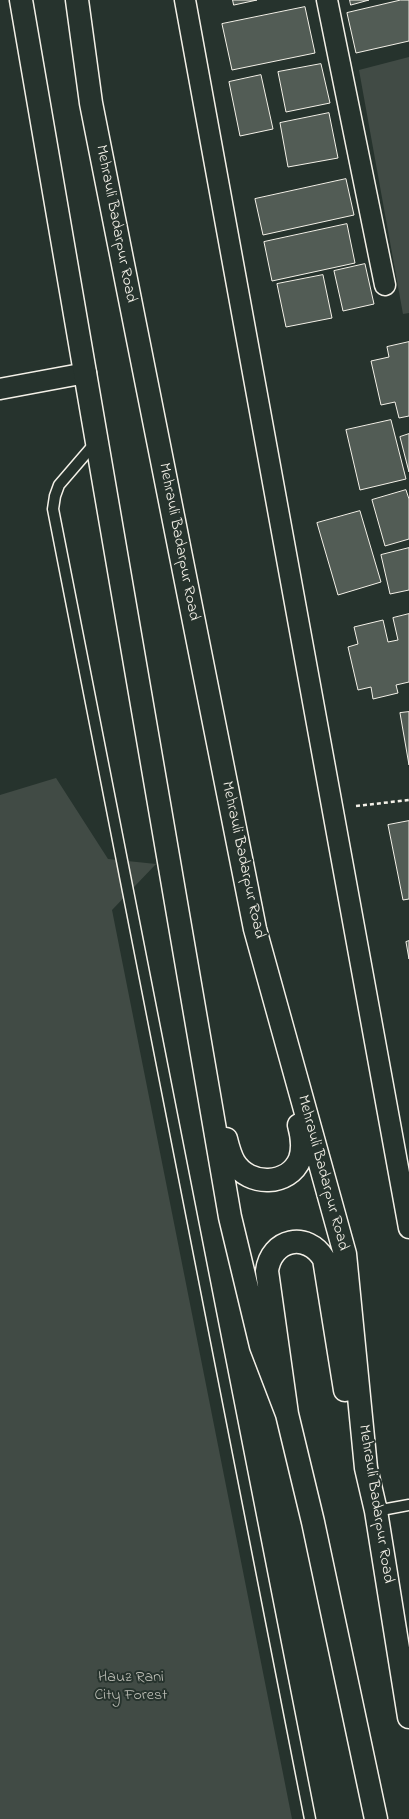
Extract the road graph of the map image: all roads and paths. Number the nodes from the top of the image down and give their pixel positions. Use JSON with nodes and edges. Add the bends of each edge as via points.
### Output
{"nodes":[{"id":1,"x":21,"y":0,"type":"edge"},
{"id":2,"x":76,"y":0,"type":"edge"},
{"id":3,"x":185,"y":0,"type":"edge"},
{"id":4,"x":327,"y":0,"type":"edge"},
{"id":5,"x":385,"y":285,"type":"dead end"},
{"id":6,"x":86,"y":374,"type":"junction"},
{"id":7,"x":1,"y":385,"type":"edge"},
{"id":8,"x":98,"y":440,"type":"junction"},
{"id":9,"x":409,"y":800,"type":"edge"},
{"id":10,"x":334,"y":809,"type":"junction"},
{"id":11,"x":255,"y":929,"type":"junction"},
{"id":12,"x":197,"y":1019,"type":"junction"},
{"id":13,"x":409,"y":1228,"type":"edge"},
{"id":14,"x":287,"y":1414,"type":"junction"},
{"id":15,"x":366,"y":1468,"type":"junction"},
{"id":16,"x":409,"y":1505,"type":"edge"},
{"id":17,"x":376,"y":1511,"type":"junction"},
{"id":18,"x":409,"y":1717,"type":"edge"},
{"id":19,"x":310,"y":1819,"type":"edge"},
{"id":20,"x":376,"y":1819,"type":"edge"}],
"edges":[{"from":1,"to":6,"type":"main road"},
{"from":2,"to":11,"type":"main road","name":"Mehrauli Badarpur Road","via":[[91,103]]},
{"from":3,"to":10,"type":"street"},
{"from":4,"to":5,"type":"street"},
{"from":6,"to":7,"type":"street"},
{"from":6,"to":8,"type":"main road"},
{"from":8,"to":12,"type":"main road"},
{"from":8,"to":19,"type":"lane","via":[[59,485],[53,508]]},
{"from":9,"to":10,"type":"path"},
{"from":10,"to":13,"type":"street"},
{"from":11,"to":12,"type":"main road","via":[[302,1138],[299,1160],[284,1176],[262,1180],[251,1177],[234,1163]]},
{"from":11,"to":15,"type":"main road","name":"Mehrauli Badarpur Road","via":[[345,1254]]},
{"from":12,"to":14,"type":"main road","via":[[230,1217],[261,1346]]},
{"from":14,"to":15,"type":"main road","via":[[267,1271],[275,1251],[288,1243],[302,1242],[321,1253],[327,1266],[343,1382]]},
{"from":14,"to":20,"type":"main road","via":[[313,1522]]},
{"from":15,"to":17,"type":"main road","name":"Mehrauli Badarpur Road"},
{"from":16,"to":17,"type":"lane"},
{"from":17,"to":18,"type":"main road","name":"Mehrauli Badarpur Road"}]}
